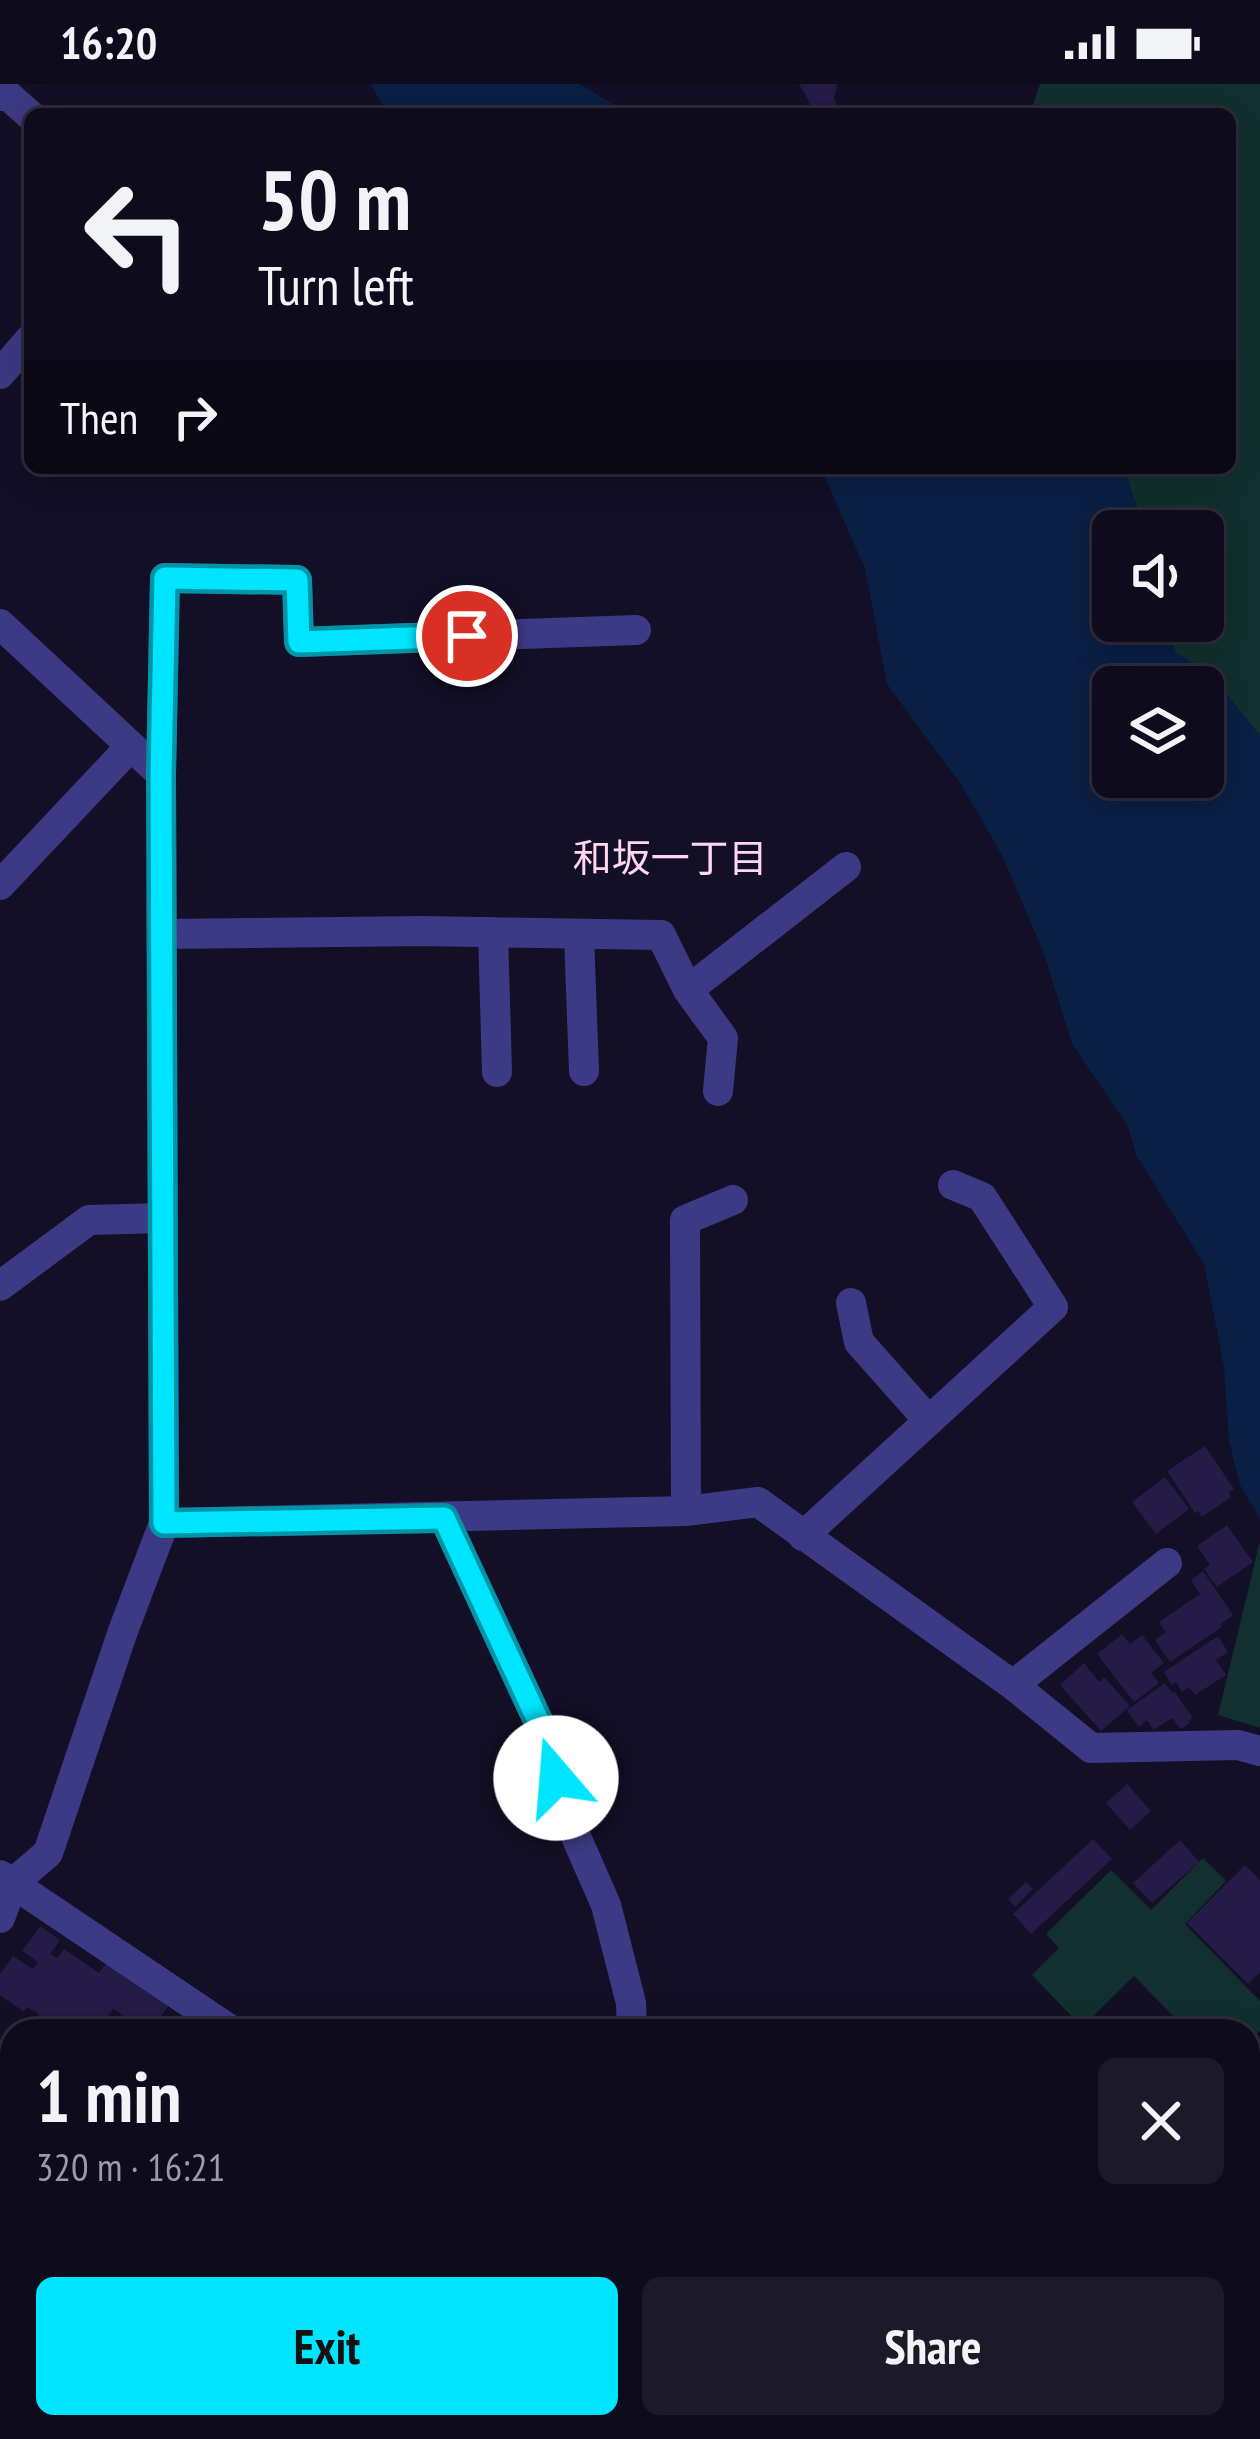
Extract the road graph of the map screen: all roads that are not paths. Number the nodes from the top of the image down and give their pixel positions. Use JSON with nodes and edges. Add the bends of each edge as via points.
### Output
{"nodes":[{"id":1,"x":0,"y":96,"type":"edge"},
{"id":2,"x":24,"y":110,"type":"edge"},
{"id":3,"x":24,"y":346,"type":"edge"},
{"id":4,"x":0,"y":374,"type":"edge"},
{"id":5,"x":0,"y":624,"type":"edge"},
{"id":6,"x":636,"y":630,"type":"dead end"},
{"id":7,"x":131,"y":746,"type":"junction"},
{"id":8,"x":161,"y":774,"type":"junction"},
{"id":9,"x":846,"y":867,"type":"dead end"},
{"id":10,"x":0,"y":885,"type":"edge"},
{"id":11,"x":493,"y":932,"type":"junction"},
{"id":12,"x":162,"y":934,"type":"junction"},
{"id":13,"x":579,"y":935,"type":"junction"},
{"id":14,"x":688,"y":990,"type":"junction"},
{"id":15,"x":584,"y":1071,"type":"dead end"},
{"id":16,"x":497,"y":1072,"type":"dead end"},
{"id":17,"x":718,"y":1091,"type":"dead end"},
{"id":18,"x":953,"y":1185,"type":"dead end"},
{"id":19,"x":733,"y":1200,"type":"dead end"},
{"id":20,"x":164,"y":1218,"type":"junction"},
{"id":21,"x":0,"y":1286,"type":"edge"},
{"id":22,"x":851,"y":1303,"type":"dead end"},
{"id":23,"x":929,"y":1420,"type":"junction"},
{"id":24,"x":686,"y":1510,"type":"junction"},
{"id":25,"x":444,"y":1518,"type":"junction"},
{"id":26,"x":164,"y":1523,"type":"junction"},
{"id":27,"x":803,"y":1536,"type":"junction"},
{"id":28,"x":1167,"y":1563,"type":"dead end"},
{"id":29,"x":1013,"y":1685,"type":"junction"},
{"id":30,"x":1260,"y":1751,"type":"edge"},
{"id":31,"x":6,"y":1879,"type":"edge"},
{"id":32,"x":0,"y":1918,"type":"edge"},
{"id":33,"x":214,"y":2019,"type":"edge"},
{"id":34,"x":632,"y":2019,"type":"edge"}],
"edges":[{"from":1,"to":2,"type":"street"},
{"from":3,"to":4,"type":"street"},
{"from":5,"to":7,"type":"street"},
{"from":6,"to":8,"type":"street","via":[[299,642],[297,580],[165,578]]},
{"from":7,"to":8,"type":"street"},
{"from":7,"to":10,"type":"street"},
{"from":8,"to":12,"type":"street"},
{"from":9,"to":14,"type":"street"},
{"from":11,"to":12,"type":"street"},
{"from":11,"to":13,"type":"street"},
{"from":11,"to":16,"type":"street"},
{"from":12,"to":20,"type":"street"},
{"from":13,"to":14,"type":"street","via":[[661,935]]},
{"from":13,"to":15,"type":"street"},
{"from":14,"to":17,"type":"street","via":[[722,1038]]},
{"from":18,"to":23,"type":"street","via":[[982,1197],[1053,1307]]},
{"from":19,"to":24,"type":"street","via":[[685,1220]]},
{"from":20,"to":21,"type":"street","via":[[89,1220]]},
{"from":20,"to":26,"type":"street"},
{"from":22,"to":23,"type":"street","via":[[859,1342]]},
{"from":23,"to":27,"type":"street"},
{"from":24,"to":25,"type":"street"},
{"from":24,"to":27,"type":"street","via":[[758,1502]]},
{"from":25,"to":26,"type":"street"},
{"from":25,"to":34,"type":"street","via":[[548,1742],[566,1814],[606,1905]]},
{"from":26,"to":31,"type":"street","via":[[48,1852]]},
{"from":27,"to":29,"type":"street"},
{"from":28,"to":29,"type":"street"},
{"from":29,"to":30,"type":"street","via":[[1091,1748]]},
{"from":31,"to":32,"type":"street"},
{"from":31,"to":33,"type":"street"}]}
